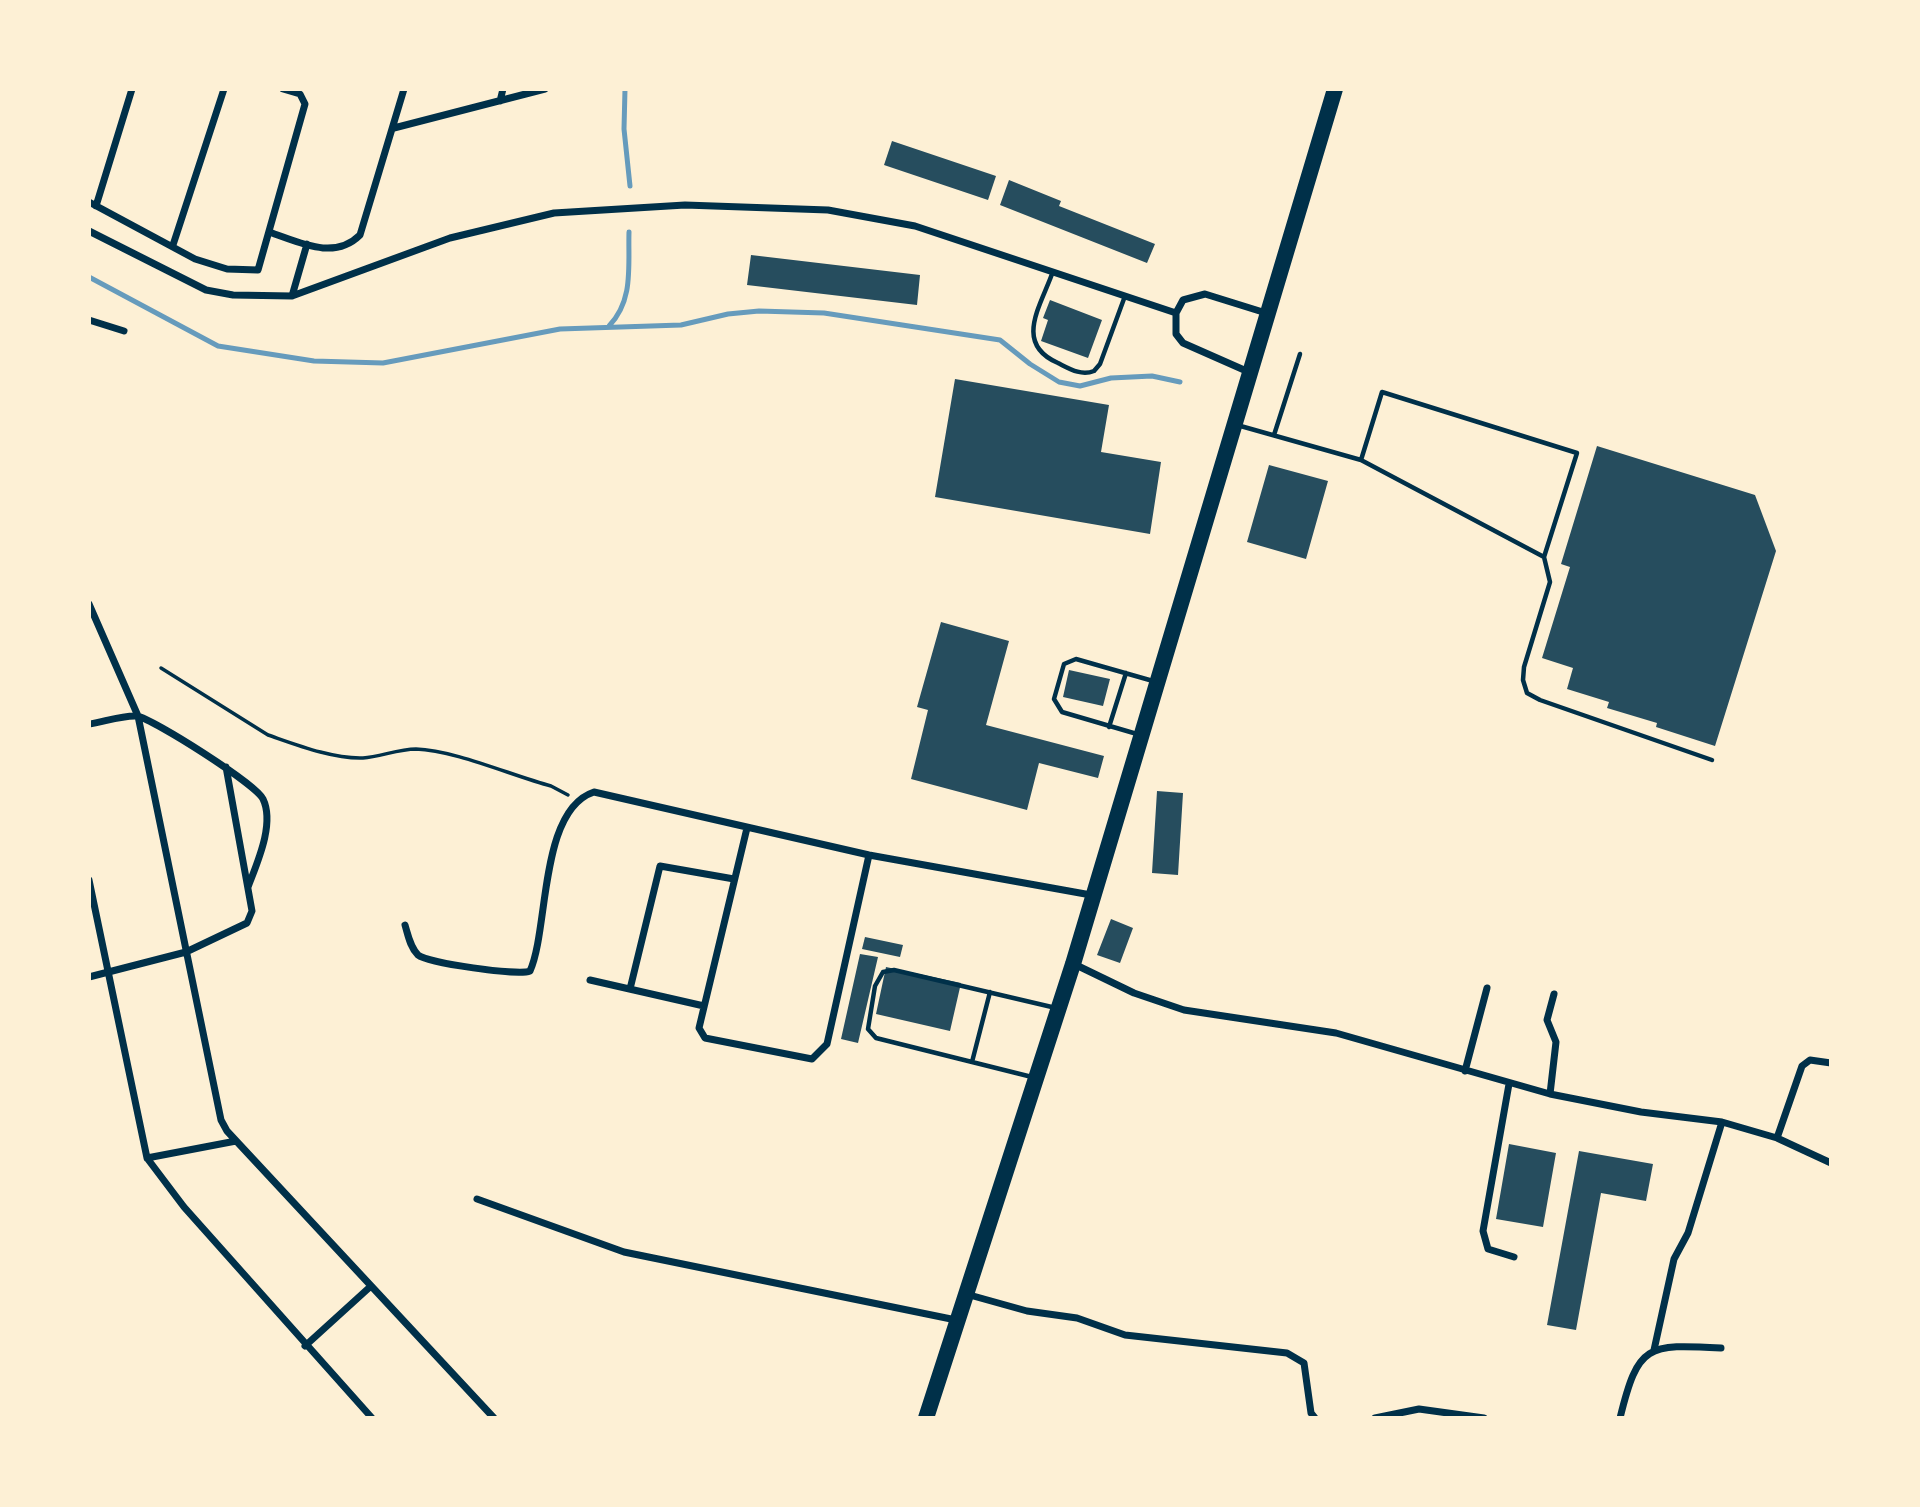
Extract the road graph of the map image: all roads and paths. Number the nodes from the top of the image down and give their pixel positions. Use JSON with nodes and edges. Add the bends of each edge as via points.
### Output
{"nodes":[{"id":1,"x":132,"y":89,"type":"edge"},
{"id":2,"x":223,"y":89,"type":"edge"},
{"id":3,"x":283,"y":89,"type":"edge"},
{"id":4,"x":404,"y":89,"type":"edge"},
{"id":5,"x":503,"y":89,"type":"edge"},
{"id":6,"x":545,"y":89,"type":"edge"},
{"id":7,"x":1335,"y":89,"type":"edge"},
{"id":8,"x":500,"y":101,"type":"junction"},
{"id":9,"x":394,"y":128,"type":"junction"},
{"id":10,"x":93,"y":204,"type":"edge"},
{"id":11,"x":89,"y":230,"type":"edge"},
{"id":12,"x":269,"y":232,"type":"junction"},
{"id":13,"x":307,"y":244,"type":"junction"},
{"id":14,"x":173,"y":245,"type":"junction"},
{"id":15,"x":1052,"y":274,"type":"junction"},
{"id":16,"x":292,"y":296,"type":"junction"},
{"id":17,"x":1125,"y":296,"type":"junction"},
{"id":18,"x":1177,"y":313,"type":"junction"},
{"id":19,"x":1269,"y":314,"type":"junction"},
{"id":20,"x":89,"y":320,"type":"edge"},
{"id":21,"x":124,"y":331,"type":"dead end"},
{"id":22,"x":1300,"y":354,"type":"dead end"},
{"id":23,"x":1251,"y":373,"type":"junction"},
{"id":24,"x":1237,"y":425,"type":"junction"},
{"id":25,"x":1273,"y":435,"type":"junction"},
{"id":26,"x":1361,"y":460,"type":"junction"},
{"id":27,"x":1544,"y":556,"type":"junction"},
{"id":28,"x":89,"y":604,"type":"edge"},
{"id":29,"x":161,"y":668,"type":"dead end"},
{"id":30,"x":1126,"y":673,"type":"junction"},
{"id":31,"x":1157,"y":682,"type":"junction"},
{"id":32,"x":138,"y":716,"type":"junction"},
{"id":33,"x":89,"y":724,"type":"edge"},
{"id":34,"x":1109,"y":727,"type":"junction"},
{"id":35,"x":1141,"y":735,"type":"junction"},
{"id":36,"x":1712,"y":760,"type":"dead end"},
{"id":37,"x":226,"y":766,"type":"junction"},
{"id":38,"x":579,"y":801,"type":"junction"},
{"id":39,"x":747,"y":828,"type":"junction"},
{"id":40,"x":869,"y":855,"type":"junction"},
{"id":41,"x":734,"y":879,"type":"junction"},
{"id":42,"x":89,"y":880,"type":"edge"},
{"id":43,"x":248,"y":888,"type":"junction"},
{"id":44,"x":1091,"y":895,"type":"junction"},
{"id":45,"x":405,"y":925,"type":"dead end"},
{"id":46,"x":186,"y":952,"type":"junction"},
{"id":47,"x":1073,"y":964,"type":"junction"},
{"id":48,"x":109,"y":971,"type":"junction"},
{"id":49,"x":89,"y":977,"type":"edge"},
{"id":50,"x":590,"y":980,"type":"dead end"},
{"id":51,"x":1487,"y":988,"type":"dead end"},
{"id":52,"x":630,"y":989,"type":"junction"},
{"id":53,"x":990,"y":992,"type":"junction"},
{"id":54,"x":1554,"y":994,"type":"dead end"},
{"id":55,"x":704,"y":1006,"type":"junction"},
{"id":56,"x":1058,"y":1008,"type":"junction"},
{"id":57,"x":972,"y":1062,"type":"junction"},
{"id":58,"x":1831,"y":1063,"type":"edge"},
{"id":59,"x":1465,"y":1071,"type":"junction"},
{"id":60,"x":1036,"y":1078,"type":"junction"},
{"id":61,"x":1509,"y":1084,"type":"junction"},
{"id":62,"x":1550,"y":1094,"type":"junction"},
{"id":63,"x":1722,"y":1122,"type":"junction"},
{"id":64,"x":1777,"y":1138,"type":"junction"},
{"id":65,"x":236,"y":1141,"type":"junction"},
{"id":66,"x":147,"y":1158,"type":"junction"},
{"id":67,"x":1831,"y":1163,"type":"edge"},
{"id":68,"x":477,"y":1199,"type":"dead end"},
{"id":69,"x":1514,"y":1257,"type":"dead end"},
{"id":70,"x":371,"y":1286,"type":"junction"},
{"id":71,"x":965,"y":1294,"type":"junction"},
{"id":72,"x":957,"y":1320,"type":"junction"},
{"id":73,"x":305,"y":1346,"type":"junction"},
{"id":74,"x":1721,"y":1348,"type":"dead end"},
{"id":75,"x":1654,"y":1350,"type":"junction"},
{"id":76,"x":372,"y":1418,"type":"edge"},
{"id":77,"x":494,"y":1418,"type":"edge"},
{"id":78,"x":926,"y":1418,"type":"edge"},
{"id":79,"x":1315,"y":1418,"type":"edge"},
{"id":80,"x":1375,"y":1418,"type":"edge"},
{"id":81,"x":1484,"y":1418,"type":"edge"},
{"id":82,"x":1620,"y":1418,"type":"edge"}],
"edges":[{"from":1,"to":10,"type":"street"},
{"from":2,"to":14,"type":"street"},
{"from":3,"to":12,"type":"street","via":[[300,94],[305,104]]},
{"from":4,"to":9,"type":"street"},
{"from":5,"to":8,"type":"street"},
{"from":6,"to":8,"type":"street"},
{"from":7,"to":19,"type":"main road"},
{"from":8,"to":9,"type":"street"},
{"from":9,"to":13,"type":"street","via":[[360,235],[337,249]]},
{"from":10,"to":14,"type":"street"},
{"from":11,"to":16,"type":"street","via":[[206,290]]},
{"from":12,"to":13,"type":"street"},
{"from":12,"to":14,"type":"street","via":[[258,270],[214,266]]},
{"from":13,"to":16,"type":"street"},
{"from":15,"to":16,"type":"street","via":[[915,226],[869,216],[672,205],[554,213],[393,257]]},
{"from":15,"to":17,"type":"street"},
{"from":15,"to":17,"type":"lane","via":[[1033,327],[1034,343],[1042,357],[1079,373],[1094,372],[1100,364]]},
{"from":17,"to":18,"type":"street"},
{"from":18,"to":19,"type":"street","via":[[1183,300],[1205,294]]},
{"from":18,"to":23,"type":"street","via":[[1176,334],[1183,342]]},
{"from":19,"to":23,"type":"main road"},
{"from":20,"to":21,"type":"street"},
{"from":22,"to":25,"type":"lane"},
{"from":23,"to":24,"type":"main road"},
{"from":24,"to":25,"type":"lane"},
{"from":24,"to":31,"type":"main road"},
{"from":25,"to":26,"type":"lane"},
{"from":26,"to":27,"type":"lane"},
{"from":26,"to":27,"type":"lane","via":[[1382,392],[1577,453]]},
{"from":27,"to":36,"type":"lane","via":[[1550,582],[1524,667],[1527,693]]},
{"from":28,"to":32,"type":"street"},
{"from":29,"to":38,"type":"path","via":[[280,739],[345,757],[415,749],[437,752],[551,786]]},
{"from":30,"to":31,"type":"lane"},
{"from":30,"to":34,"type":"lane"},
{"from":30,"to":34,"type":"lane","via":[[1076,659],[1064,664],[1057,707],[1067,715]]},
{"from":31,"to":35,"type":"main road"},
{"from":32,"to":33,"type":"street"},
{"from":32,"to":37,"type":"street"},
{"from":32,"to":46,"type":"street"},
{"from":34,"to":35,"type":"lane"},
{"from":35,"to":44,"type":"main road"},
{"from":37,"to":43,"type":"street"},
{"from":37,"to":43,"type":"street","via":[[264,800],[265,828]]},
{"from":38,"to":39,"type":"street","via":[[598,793]]},
{"from":38,"to":45,"type":"street","via":[[565,819],[549,867],[530,971],[429,960],[416,953]]},
{"from":39,"to":40,"type":"street"},
{"from":39,"to":41,"type":"street"},
{"from":40,"to":44,"type":"street"},
{"from":40,"to":55,"type":"street","via":[[827,1044],[816,1057],[705,1038],[699,1028]]},
{"from":41,"to":52,"type":"street","via":[[660,866]]},
{"from":41,"to":55,"type":"street"},
{"from":42,"to":48,"type":"street"},
{"from":43,"to":46,"type":"street","via":[[252,911],[247,923]]},
{"from":44,"to":47,"type":"main road"},
{"from":46,"to":48,"type":"street"},
{"from":46,"to":65,"type":"street","via":[[221,1120]]},
{"from":47,"to":56,"type":"main road"},
{"from":47,"to":59,"type":"street","via":[[1184,1010],[1336,1032]]},
{"from":48,"to":49,"type":"street"},
{"from":48,"to":66,"type":"street"},
{"from":50,"to":52,"type":"street"},
{"from":51,"to":59,"type":"street"},
{"from":52,"to":55,"type":"street"},
{"from":53,"to":56,"type":"lane"},
{"from":53,"to":57,"type":"lane"},
{"from":53,"to":57,"type":"lane","via":[[894,970],[883,972],[875,986],[868,1029],[877,1038]]},
{"from":54,"to":62,"type":"street","via":[[1547,1020],[1556,1042]]},
{"from":56,"to":60,"type":"main road"},
{"from":57,"to":60,"type":"lane"},
{"from":58,"to":64,"type":"street","via":[[1810,1060],[1802,1066]]},
{"from":59,"to":61,"type":"street"},
{"from":60,"to":71,"type":"main road"},
{"from":61,"to":62,"type":"street"},
{"from":61,"to":69,"type":"street","via":[[1483,1231],[1488,1250]]},
{"from":62,"to":63,"type":"street"},
{"from":63,"to":64,"type":"street"},
{"from":63,"to":75,"type":"street","via":[[1688,1233],[1674,1259]]},
{"from":64,"to":67,"type":"street"},
{"from":65,"to":66,"type":"street"},
{"from":65,"to":70,"type":"street"},
{"from":66,"to":73,"type":"street"},
{"from":68,"to":72,"type":"street","via":[[624,1252]]},
{"from":70,"to":73,"type":"street"},
{"from":70,"to":77,"type":"street"},
{"from":71,"to":72,"type":"main road"},
{"from":71,"to":79,"type":"street","via":[[1027,1311],[1077,1318],[1125,1335],[1287,1353],[1304,1363]]},
{"from":72,"to":78,"type":"main road"},
{"from":73,"to":76,"type":"street"},
{"from":74,"to":75,"type":"street"},
{"from":75,"to":82,"type":"street","via":[[1633,1370]]},
{"from":80,"to":81,"type":"street","via":[[1419,1409]]}]}
